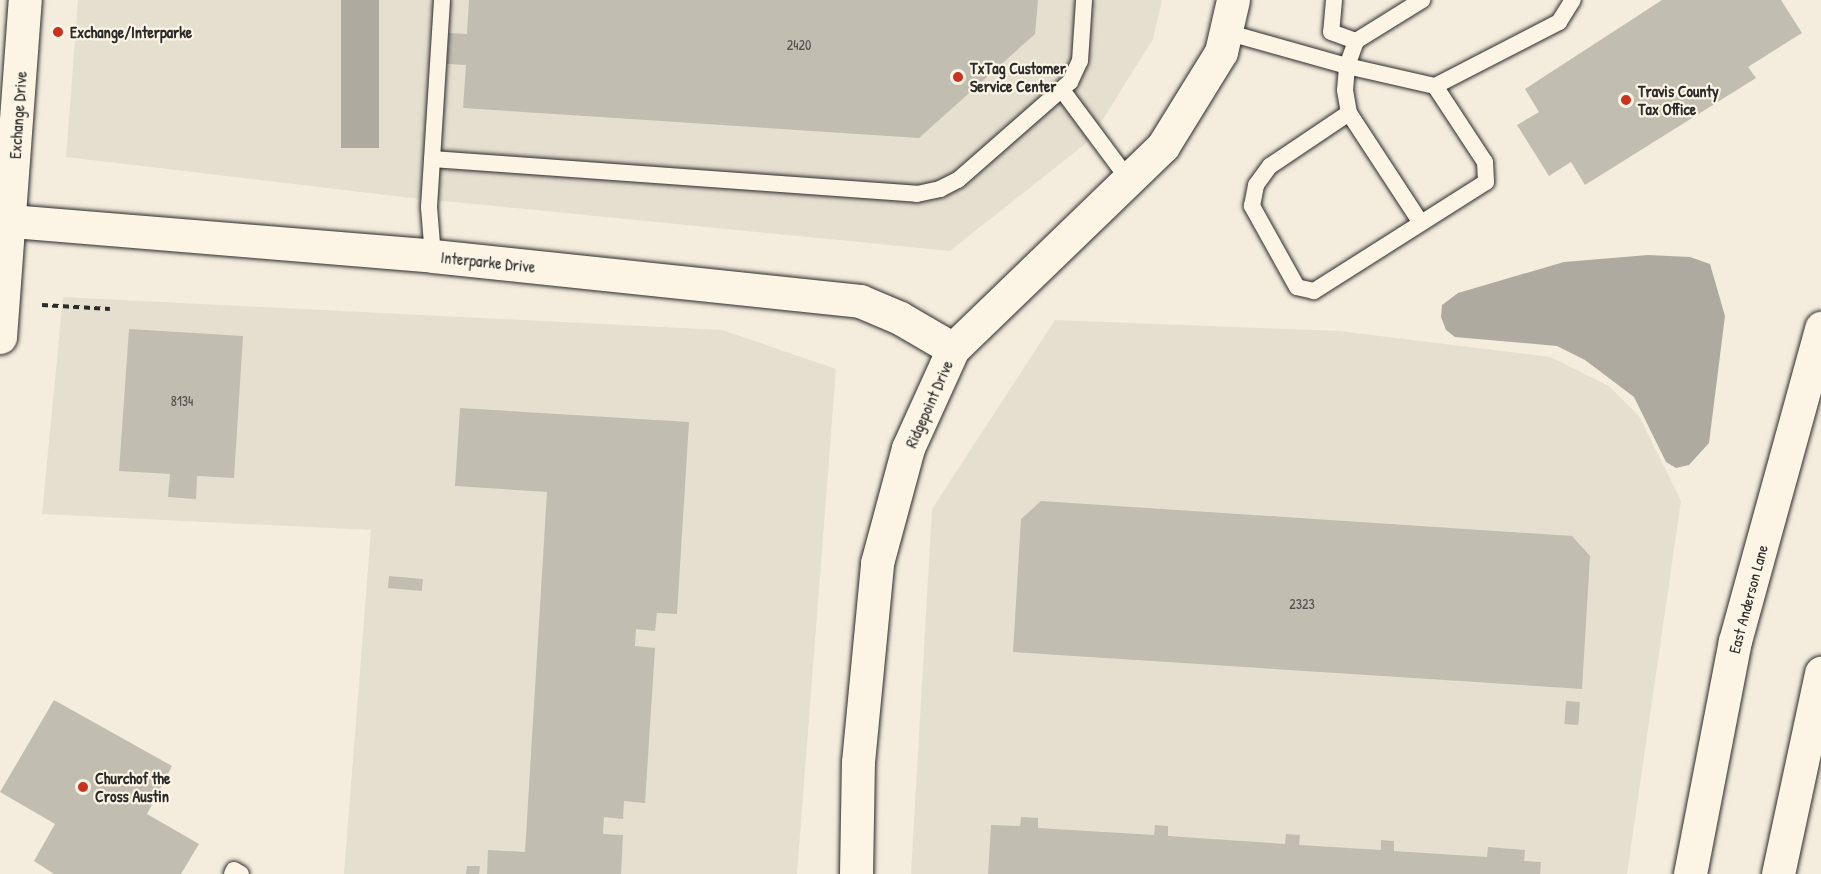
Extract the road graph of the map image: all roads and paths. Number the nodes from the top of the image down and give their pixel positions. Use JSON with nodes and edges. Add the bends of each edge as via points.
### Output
{"nodes":[{"id":1,"x":25,"y":0,"type":"edge"},
{"id":2,"x":442,"y":0,"type":"edge"},
{"id":3,"x":1084,"y":0,"type":"edge"},
{"id":4,"x":1233,"y":0,"type":"edge"},
{"id":5,"x":1334,"y":0,"type":"edge"},
{"id":6,"x":1422,"y":0,"type":"edge"},
{"id":7,"x":1573,"y":0,"type":"edge"},
{"id":8,"x":1226,"y":32,"type":"junction"},
{"id":9,"x":1356,"y":41,"type":"junction"},
{"id":10,"x":1347,"y":66,"type":"junction"},
{"id":11,"x":1435,"y":86,"type":"junction"},
{"id":12,"x":1062,"y":90,"type":"junction"},
{"id":13,"x":1350,"y":113,"type":"junction"},
{"id":14,"x":432,"y":159,"type":"junction"},
{"id":15,"x":1128,"y":179,"type":"junction"},
{"id":16,"x":6,"y":221,"type":"edge"},
{"id":17,"x":1421,"y":223,"type":"junction"},
{"id":18,"x":433,"y":256,"type":"junction"},
{"id":19,"x":42,"y":305,"type":"dead end"},
{"id":20,"x":110,"y":309,"type":"dead end"},
{"id":21,"x":1821,"y":328,"type":"edge"},
{"id":22,"x":0,"y":337,"type":"edge"},
{"id":23,"x":953,"y":349,"type":"junction"},
{"id":24,"x":1821,"y":673,"type":"edge"},
{"id":25,"x":232,"y":874,"type":"edge"},
{"id":26,"x":241,"y":874,"type":"edge"},
{"id":27,"x":856,"y":874,"type":"edge"},
{"id":28,"x":1690,"y":874,"type":"edge"},
{"id":29,"x":1778,"y":874,"type":"edge"}],
"edges":[{"from":1,"to":16,"type":"main road","name":"Exchange Drive"},
{"from":2,"to":14,"type":"lane"},
{"from":3,"to":12,"type":"lane","via":[[1080,61]]},
{"from":4,"to":8,"type":"main road","name":"Ridgepoint Drive"},
{"from":5,"to":9,"type":"lane","via":[[1331,32]]},
{"from":6,"to":9,"type":"lane"},
{"from":7,"to":11,"type":"lane","via":[[1560,22]]},
{"from":8,"to":10,"type":"lane"},
{"from":8,"to":15,"type":"main road","name":"Ridgepoint Drive","via":[[1221,52],[1163,146]]},
{"from":9,"to":10,"type":"lane"},
{"from":10,"to":11,"type":"lane"},
{"from":10,"to":13,"type":"lane","via":[[1345,90]]},
{"from":11,"to":17,"type":"lane","via":[[1485,162],[1486,182]]},
{"from":12,"to":14,"type":"lane","via":[[958,180],[917,194]]},
{"from":12,"to":15,"type":"lane"},
{"from":13,"to":17,"type":"lane"},
{"from":13,"to":17,"type":"lane","via":[[1270,166],[1256,185],[1252,206],[1297,286],[1314,291]]},
{"from":14,"to":18,"type":"lane","via":[[429,210]]},
{"from":15,"to":23,"type":"main road","name":"Ridgepoint Drive"},
{"from":16,"to":18,"type":"main road","name":"Interparke Drive"},
{"from":16,"to":22,"type":"main road","name":"Exchange Drive"},
{"from":18,"to":23,"type":"main road","name":"Interparke Drive","via":[[860,301],[900,318]]},
{"from":19,"to":20,"type":"path"},
{"from":21,"to":28,"type":"main road","name":"East Anderson Lane","via":[[1736,641]]},
{"from":23,"to":27,"type":"main road","name":"Ridgepoint Drive","via":[[908,448],[877,563],[858,762]]},
{"from":24,"to":29,"type":"main road","bridge":true},
{"from":25,"to":26,"type":"lane","via":[[234,870]]}]}
